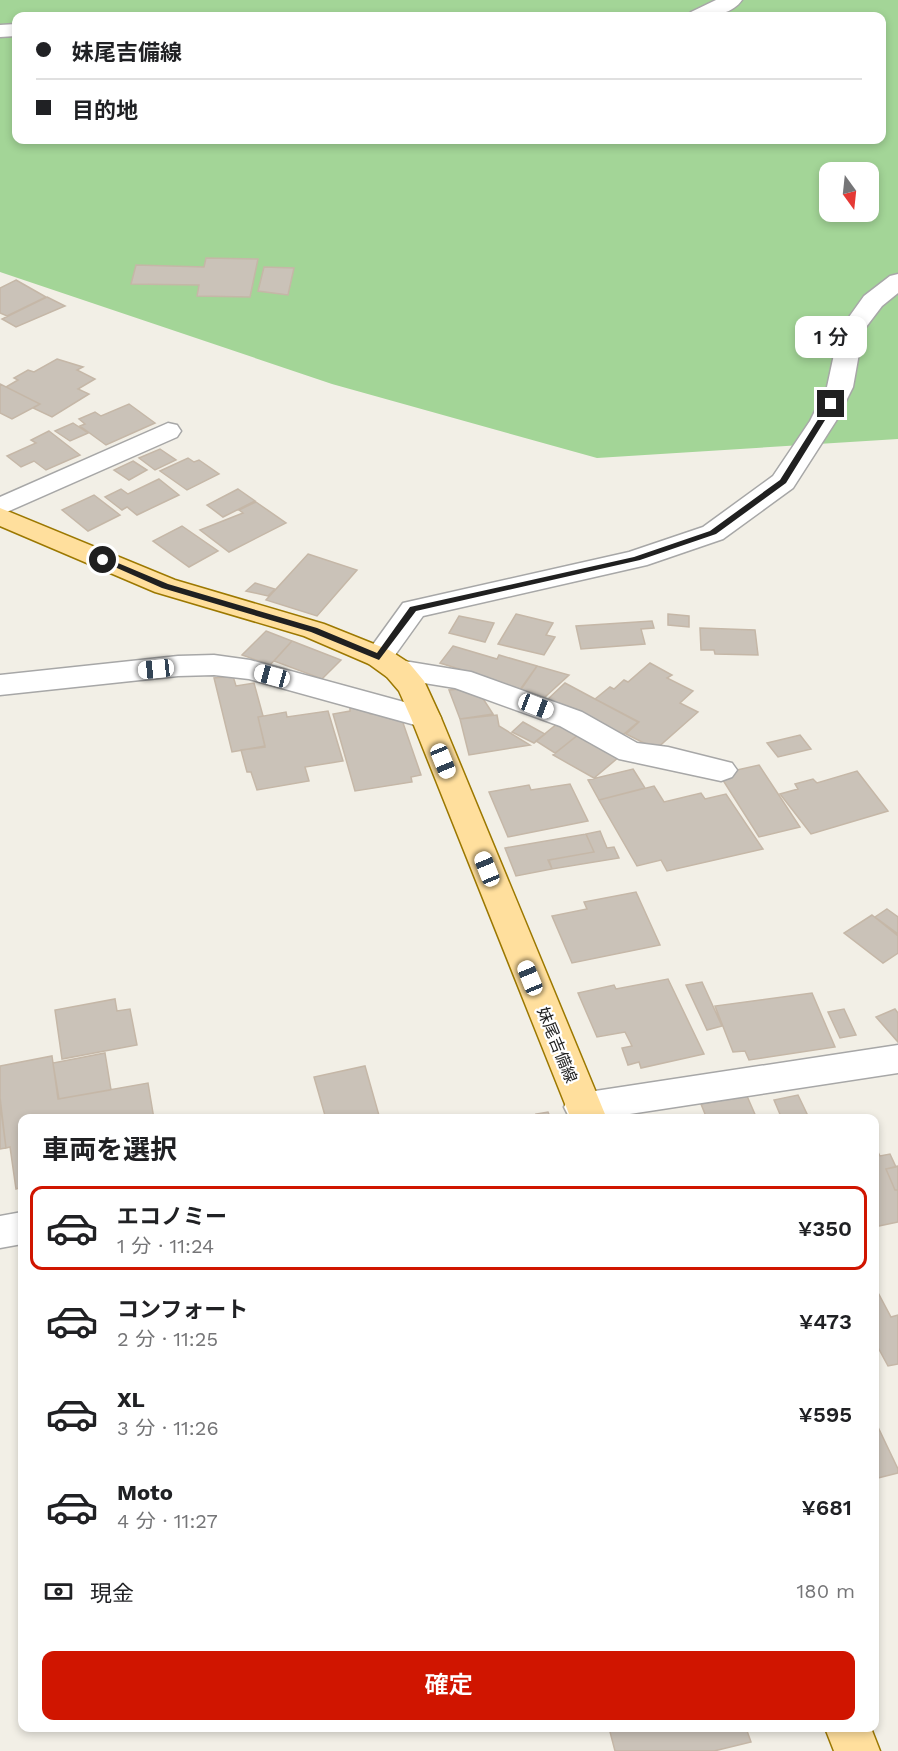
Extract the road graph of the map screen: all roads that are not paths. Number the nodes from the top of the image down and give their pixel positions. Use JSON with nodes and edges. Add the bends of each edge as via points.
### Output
{"nodes":[{"id":1,"x":732,"y":0,"type":"edge"},
{"id":2,"x":706,"y":12,"type":"edge"},
{"id":3,"x":898,"y":281,"type":"edge"},
{"id":4,"x":168,"y":430,"type":"dead end"},
{"id":5,"x":0,"y":507,"type":"edge"},
{"id":6,"x":0,"y":516,"type":"edge"},
{"id":7,"x":388,"y":664,"type":"junction"},
{"id":8,"x":0,"y":685,"type":"edge"},
{"id":9,"x":426,"y":718,"type":"junction"},
{"id":10,"x":721,"y":770,"type":"dead end"},
{"id":11,"x":898,"y":1059,"type":"edge"},
{"id":12,"x":585,"y":1113,"type":"edge"},
{"id":13,"x":18,"y":1229,"type":"edge"},
{"id":14,"x":0,"y":1232,"type":"edge"},
{"id":15,"x":850,"y":1732,"type":"edge"},
{"id":16,"x":857,"y":1751,"type":"edge"}],
"edges":[{"from":1,"to":2,"type":"street"},
{"from":3,"to":7,"type":"street","via":[[873,301],[851,331],[840,387],[783,482],[713,532],[637,559],[413,609]]},
{"from":4,"to":5,"type":"street"},
{"from":6,"to":7,"type":"main road","via":[[165,586],[314,630]]},
{"from":7,"to":9,"type":"main road","name":"妹尾吉備線","via":[[413,688]]},
{"from":7,"to":10,"type":"street","via":[[460,679],[571,720],[630,752]]},
{"from":8,"to":9,"type":"street","via":[[214,665],[250,670]]},
{"from":9,"to":12,"type":"main road","name":"妹尾吉備線"},
{"from":11,"to":12,"type":"street"},
{"from":13,"to":14,"type":"street"},
{"from":15,"to":16,"type":"main road"}]}
